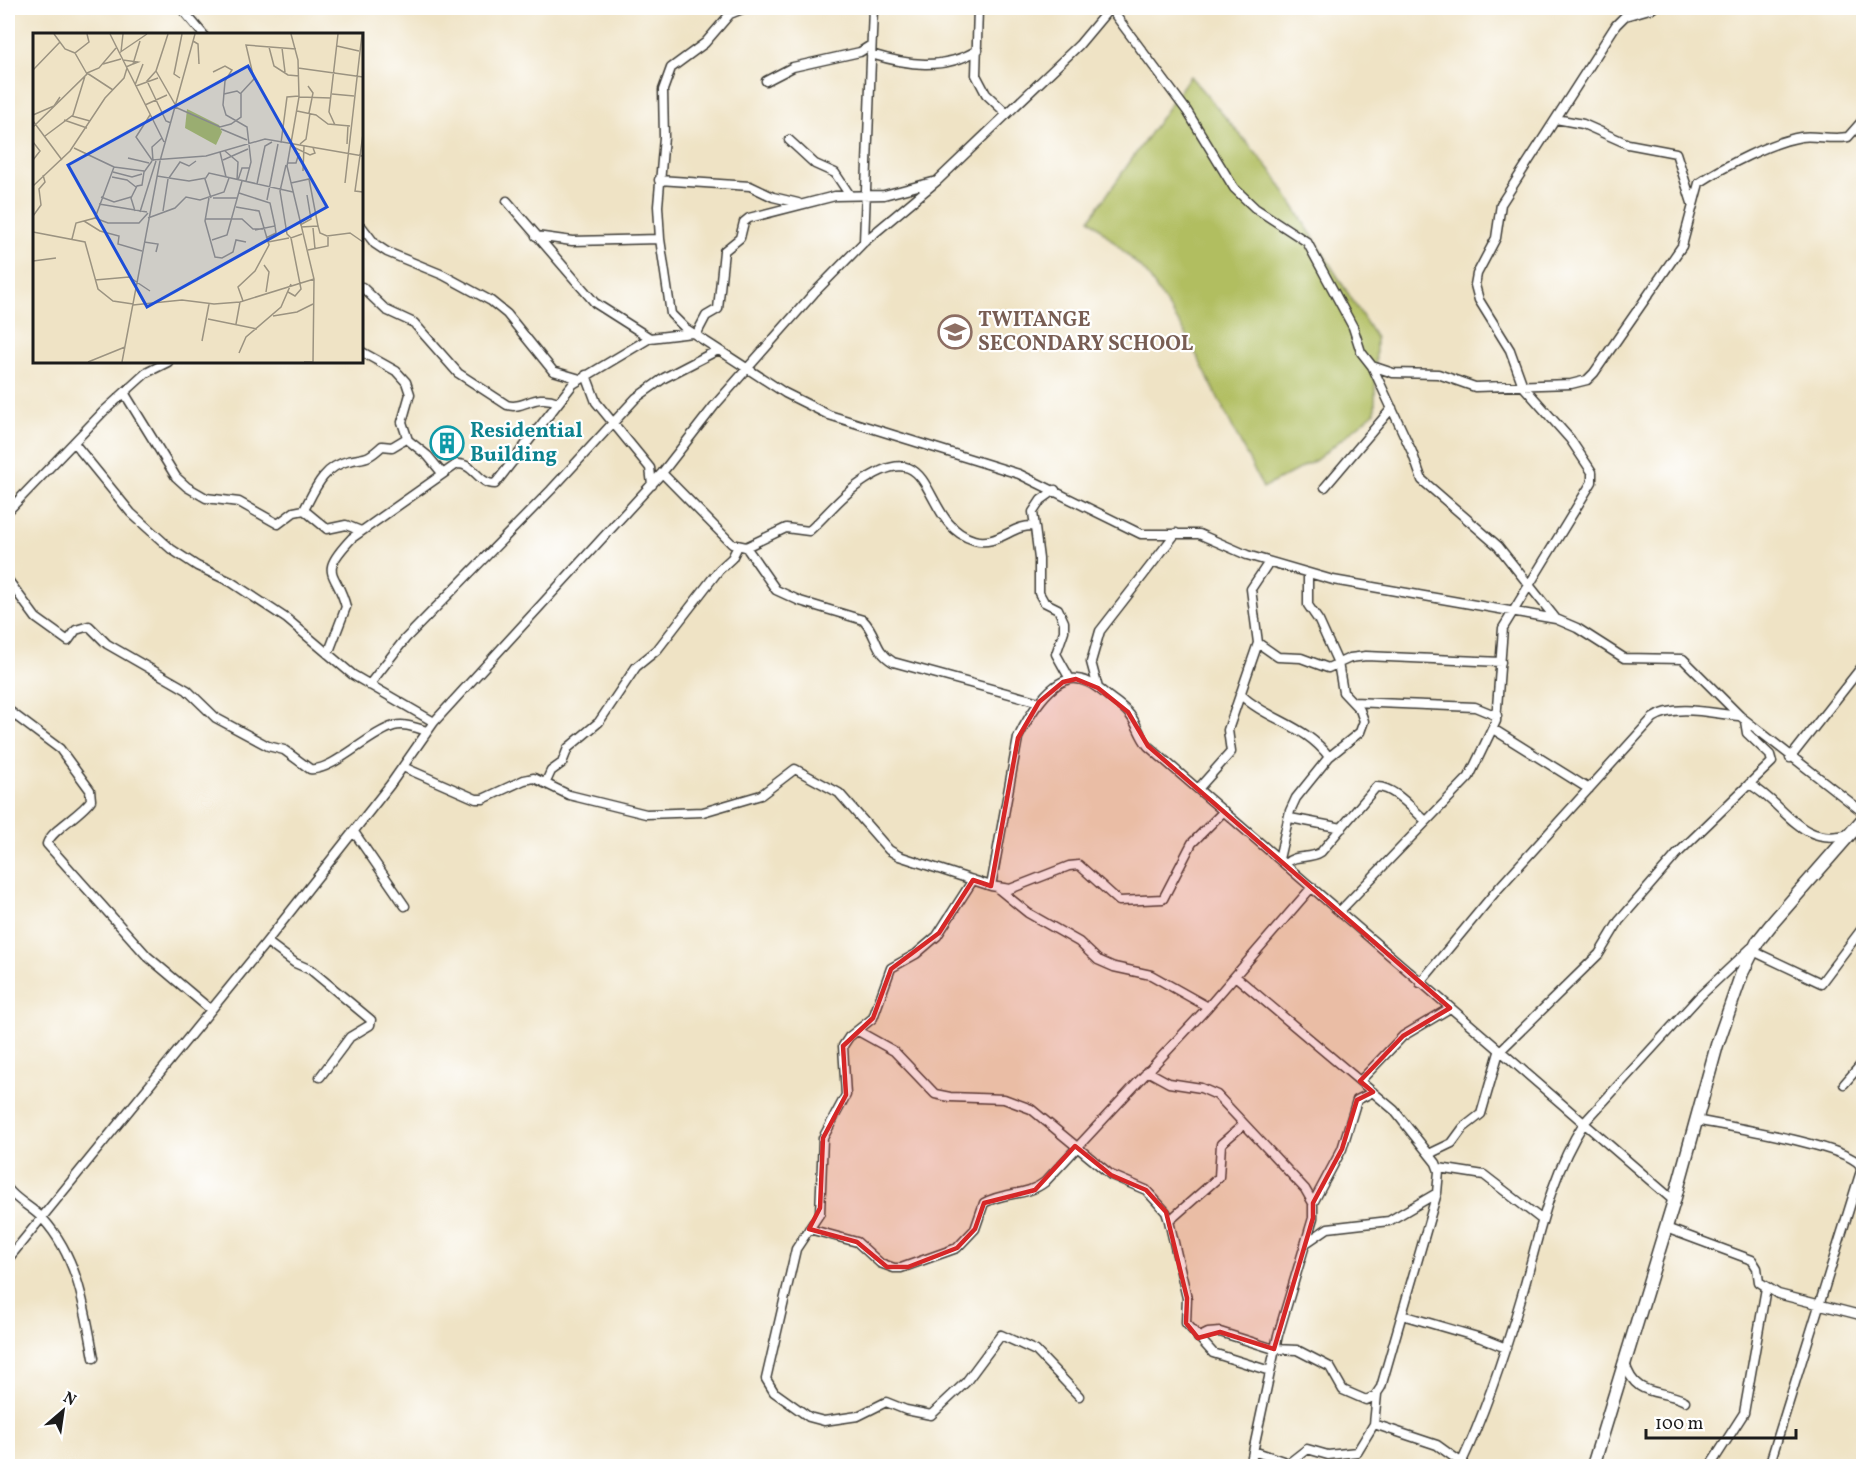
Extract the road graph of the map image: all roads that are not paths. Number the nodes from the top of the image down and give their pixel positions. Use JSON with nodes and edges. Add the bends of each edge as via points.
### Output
{"nodes":[{"id":1,"x":182,"y":8,"type":"edge"},
{"id":2,"x":745,"y":8,"type":"edge"},
{"id":3,"x":873,"y":8,"type":"edge"},
{"id":4,"x":978,"y":8,"type":"edge"},
{"id":5,"x":1110,"y":8,"type":"edge"},
{"id":6,"x":1653,"y":8,"type":"edge"},
{"id":7,"x":202,"y":33,"type":"edge"},
{"id":8,"x":871,"y":49,"type":"junction"},
{"id":9,"x":978,"y":50,"type":"junction"},
{"id":10,"x":766,"y":81,"type":"dead end"},
{"id":11,"x":1006,"y":113,"type":"junction"},
{"id":12,"x":1556,"y":119,"type":"junction"},
{"id":13,"x":1863,"y":119,"type":"edge"},
{"id":14,"x":789,"y":140,"type":"dead end"},
{"id":15,"x":659,"y":180,"type":"junction"},
{"id":16,"x":937,"y":181,"type":"junction"},
{"id":17,"x":849,"y":194,"type":"junction"},
{"id":18,"x":865,"y":194,"type":"junction"},
{"id":19,"x":507,"y":201,"type":"dead end"},
{"id":20,"x":802,"y":203,"type":"junction"},
{"id":21,"x":1693,"y":207,"type":"junction"},
{"id":22,"x":363,"y":228,"type":"edge"},
{"id":23,"x":536,"y":235,"type":"junction"},
{"id":24,"x":660,"y":239,"type":"junction"},
{"id":25,"x":864,"y":242,"type":"junction"},
{"id":26,"x":363,"y":288,"type":"edge"},
{"id":27,"x":694,"y":334,"type":"junction"},
{"id":28,"x":650,"y":338,"type":"junction"},
{"id":29,"x":718,"y":350,"type":"junction"},
{"id":30,"x":363,"y":353,"type":"edge"},
{"id":31,"x":166,"y":363,"type":"edge"},
{"id":32,"x":1372,"y":366,"type":"junction"},
{"id":33,"x":748,"y":368,"type":"junction"},
{"id":34,"x":583,"y":377,"type":"junction"},
{"id":35,"x":1524,"y":386,"type":"junction"},
{"id":36,"x":125,"y":394,"type":"junction"},
{"id":37,"x":558,"y":402,"type":"junction"},
{"id":38,"x":1392,"y":408,"type":"junction"},
{"id":39,"x":614,"y":422,"type":"junction"},
{"id":40,"x":407,"y":438,"type":"junction"},
{"id":41,"x":74,"y":443,"type":"junction"},
{"id":42,"x":442,"y":473,"type":"junction"},
{"id":43,"x":663,"y":473,"type":"junction"},
{"id":44,"x":652,"y":485,"type":"junction"},
{"id":45,"x":1325,"y":487,"type":"dead end"},
{"id":46,"x":1055,"y":490,"type":"junction"},
{"id":47,"x":304,"y":510,"type":"junction"},
{"id":48,"x":8,"y":511,"type":"edge"},
{"id":49,"x":1034,"y":526,"type":"junction"},
{"id":50,"x":361,"y":531,"type":"junction"},
{"id":51,"x":1176,"y":533,"type":"junction"},
{"id":52,"x":742,"y":547,"type":"junction"},
{"id":53,"x":1269,"y":562,"type":"junction"},
{"id":54,"x":1308,"y":573,"type":"junction"},
{"id":55,"x":8,"y":580,"type":"edge"},
{"id":56,"x":1529,"y":584,"type":"junction"},
{"id":57,"x":1512,"y":610,"type":"junction"},
{"id":58,"x":1556,"y":619,"type":"junction"},
{"id":59,"x":1258,"y":643,"type":"junction"},
{"id":60,"x":328,"y":654,"type":"junction"},
{"id":61,"x":1501,"y":662,"type":"junction"},
{"id":62,"x":1338,"y":663,"type":"junction"},
{"id":63,"x":1863,"y":664,"type":"edge"},
{"id":64,"x":1070,"y":679,"type":"junction"},
{"id":65,"x":369,"y":685,"type":"junction"},
{"id":66,"x":1098,"y":688,"type":"junction"},
{"id":67,"x":1240,"y":694,"type":"junction"},
{"id":68,"x":1039,"y":702,"type":"junction"},
{"id":69,"x":1353,"y":702,"type":"junction"},
{"id":70,"x":8,"y":710,"type":"edge"},
{"id":71,"x":1497,"y":716,"type":"junction"},
{"id":72,"x":1742,"y":718,"type":"junction"},
{"id":73,"x":434,"y":722,"type":"junction"},
{"id":74,"x":1493,"y":729,"type":"junction"},
{"id":75,"x":427,"y":731,"type":"junction"},
{"id":76,"x":1329,"y":757,"type":"junction"},
{"id":77,"x":1790,"y":758,"type":"junction"},
{"id":78,"x":403,"y":767,"type":"junction"},
{"id":79,"x":546,"y":782,"type":"junction"},
{"id":80,"x":1749,"y":784,"type":"junction"},
{"id":81,"x":1198,"y":789,"type":"junction"},
{"id":82,"x":1589,"y":789,"type":"junction"},
{"id":83,"x":1224,"y":811,"type":"junction"},
{"id":84,"x":1290,"y":818,"type":"junction"},
{"id":85,"x":1426,"y":821,"type":"junction"},
{"id":86,"x":1859,"y":823,"type":"edge"},
{"id":87,"x":1342,"y":828,"type":"junction"},
{"id":88,"x":354,"y":831,"type":"junction"},
{"id":89,"x":1863,"y":851,"type":"edge"},
{"id":90,"x":1282,"y":861,"type":"junction"},
{"id":91,"x":973,"y":880,"type":"junction"},
{"id":92,"x":994,"y":886,"type":"junction"},
{"id":93,"x":1312,"y":886,"type":"junction"},
{"id":94,"x":405,"y":906,"type":"dead end"},
{"id":95,"x":1340,"y":910,"type":"junction"},
{"id":96,"x":1863,"y":926,"type":"edge"},
{"id":97,"x":267,"y":942,"type":"junction"},
{"id":98,"x":1756,"y":946,"type":"junction"},
{"id":99,"x":1235,"y":976,"type":"junction"},
{"id":100,"x":1420,"y":983,"type":"junction"},
{"id":101,"x":1208,"y":1007,"type":"junction"},
{"id":102,"x":1450,"y":1008,"type":"junction"},
{"id":103,"x":211,"y":1010,"type":"junction"},
{"id":104,"x":858,"y":1030,"type":"junction"},
{"id":105,"x":1499,"y":1052,"type":"junction"},
{"id":106,"x":1863,"y":1061,"type":"edge"},
{"id":107,"x":1147,"y":1071,"type":"junction"},
{"id":108,"x":320,"y":1077,"type":"dead end"},
{"id":109,"x":1360,"y":1081,"type":"junction"},
{"id":110,"x":1844,"y":1084,"type":"dead end"},
{"id":111,"x":1372,"y":1092,"type":"junction"},
{"id":112,"x":1695,"y":1120,"type":"junction"},
{"id":113,"x":1584,"y":1123,"type":"junction"},
{"id":114,"x":1244,"y":1125,"type":"junction"},
{"id":115,"x":1075,"y":1146,"type":"junction"},
{"id":116,"x":1429,"y":1154,"type":"junction"},
{"id":117,"x":1438,"y":1168,"type":"junction"},
{"id":118,"x":8,"y":1189,"type":"edge"},
{"id":119,"x":1437,"y":1193,"type":"junction"},
{"id":120,"x":1674,"y":1201,"type":"junction"},
{"id":121,"x":1313,"y":1203,"type":"junction"},
{"id":122,"x":41,"y":1216,"type":"junction"},
{"id":123,"x":1541,"y":1219,"type":"junction"},
{"id":124,"x":1170,"y":1221,"type":"junction"},
{"id":125,"x":1666,"y":1228,"type":"junction"},
{"id":126,"x":809,"y":1229,"type":"junction"},
{"id":127,"x":1305,"y":1244,"type":"junction"},
{"id":128,"x":8,"y":1258,"type":"edge"},
{"id":129,"x":1766,"y":1288,"type":"junction"},
{"id":130,"x":1820,"y":1305,"type":"junction"},
{"id":131,"x":1402,"y":1315,"type":"junction"},
{"id":132,"x":1863,"y":1316,"type":"edge"},
{"id":133,"x":1198,"y":1338,"type":"junction"},
{"id":134,"x":1506,"y":1348,"type":"junction"},
{"id":135,"x":1274,"y":1350,"type":"junction"},
{"id":136,"x":94,"y":1358,"type":"dead end"},
{"id":137,"x":1625,"y":1363,"type":"junction"},
{"id":138,"x":1270,"y":1371,"type":"junction"},
{"id":139,"x":1377,"y":1394,"type":"junction"},
{"id":140,"x":1079,"y":1396,"type":"dead end"},
{"id":141,"x":1685,"y":1401,"type":"dead end"},
{"id":142,"x":1374,"y":1425,"type":"junction"},
{"id":143,"x":1253,"y":1451,"type":"junction"},
{"id":144,"x":1461,"y":1465,"type":"edge"},
{"id":145,"x":1250,"y":1467,"type":"edge"},
{"id":146,"x":1593,"y":1467,"type":"edge"},
{"id":147,"x":1710,"y":1467,"type":"edge"},
{"id":148,"x":1769,"y":1467,"type":"edge"}],
"edges":[{"from":1,"to":7,"type":"street"},
{"from":2,"to":15,"type":"street","via":[[730,14],[705,43],[666,76]]},
{"from":3,"to":8,"type":"street"},
{"from":4,"to":9,"type":"street"},
{"from":5,"to":11,"type":"street","via":[[1079,45]]},
{"from":5,"to":32,"type":"street","via":[[1187,111],[1234,188],[1312,249],[1353,327],[1361,352]]},
{"from":6,"to":12,"type":"street","via":[[1621,19]]},
{"from":8,"to":9,"type":"street","via":[[913,65],[967,56]]},
{"from":8,"to":10,"type":"street","via":[[793,68]]},
{"from":8,"to":18,"type":"street"},
{"from":9,"to":11,"type":"street","via":[[976,75],[980,85]]},
{"from":11,"to":16,"type":"street"},
{"from":12,"to":21,"type":"street","via":[[1582,124],[1628,144],[1676,153]]},
{"from":12,"to":35,"type":"street","via":[[1501,204],[1496,238],[1476,274],[1479,300],[1505,342]]},
{"from":13,"to":21,"type":"street","via":[[1848,137],[1800,137],[1774,145],[1709,177],[1699,183]]},
{"from":14,"to":17,"type":"street","via":[[815,164],[835,173]]},
{"from":15,"to":20,"type":"street","via":[[750,186],[773,197]]},
{"from":15,"to":24,"type":"street"},
{"from":16,"to":18,"type":"street","via":[[898,192]]},
{"from":16,"to":25,"type":"street"},
{"from":17,"to":18,"type":"street"},
{"from":17,"to":20,"type":"street"},
{"from":18,"to":25,"type":"street"},
{"from":19,"to":23,"type":"street"},
{"from":20,"to":27,"type":"street","via":[[746,220],[742,236],[724,251],[717,311],[706,316]]},
{"from":21,"to":35,"type":"street","via":[[1682,246],[1594,373],[1587,380],[1571,384]]},
{"from":22,"to":34,"type":"street","via":[[387,252],[453,279],[491,301],[507,314],[553,371]]},
{"from":23,"to":24,"type":"street","via":[[572,242]]},
{"from":23,"to":28,"type":"street","via":[[595,303]]},
{"from":24,"to":27,"type":"street","via":[[671,314]]},
{"from":25,"to":33,"type":"street"},
{"from":26,"to":37,"type":"street","via":[[386,310],[414,322],[458,374],[507,405],[513,407],[539,398]]},
{"from":27,"to":28,"type":"street"},
{"from":27,"to":29,"type":"street"},
{"from":28,"to":34,"type":"street"},
{"from":29,"to":33,"type":"street"},
{"from":29,"to":39,"type":"street","via":[[647,388]]},
{"from":30,"to":40,"type":"street","via":[[396,371],[406,382],[410,394],[402,422]]},
{"from":31,"to":36,"type":"street","via":[[146,373]]},
{"from":32,"to":35,"type":"street","via":[[1393,373],[1438,374],[1475,387]]},
{"from":32,"to":38,"type":"street"},
{"from":33,"to":43,"type":"street"},
{"from":33,"to":46,"type":"street","via":[[830,416],[1019,474]]},
{"from":34,"to":37,"type":"street"},
{"from":34,"to":39,"type":"street","via":[[593,398]]},
{"from":35,"to":56,"type":"street","via":[[1570,439],[1593,477],[1585,498]]},
{"from":36,"to":41,"type":"street"},
{"from":36,"to":47,"type":"street","via":[[176,477],[193,490],[215,500],[239,502],[278,524]]},
{"from":37,"to":42,"type":"street","via":[[495,484],[486,482],[468,465]]},
{"from":38,"to":45,"type":"street"},
{"from":38,"to":56,"type":"street","via":[[1422,480],[1498,546]]},
{"from":39,"to":44,"type":"street","via":[[650,468]]},
{"from":39,"to":65,"type":"street","via":[[405,639]]},
{"from":40,"to":42,"type":"street"},
{"from":40,"to":47,"type":"street","via":[[392,447],[384,444],[366,459],[346,462],[325,473]]},
{"from":41,"to":48,"type":"street"},
{"from":41,"to":60,"type":"street","via":[[154,535],[287,619]]},
{"from":42,"to":50,"type":"street"},
{"from":43,"to":44,"type":"street"},
{"from":43,"to":52,"type":"street","via":[[726,539]]},
{"from":44,"to":73,"type":"street"},
{"from":46,"to":49,"type":"street","via":[[1037,505]]},
{"from":46,"to":51,"type":"street","via":[[1141,534]]},
{"from":47,"to":50,"type":"street","via":[[327,528],[346,525]]},
{"from":49,"to":52,"type":"street","via":[[1022,526],[1007,536],[975,541],[952,527],[915,470],[901,466],[884,470],[857,485],[809,531],[786,528]]},
{"from":49,"to":64,"type":"street","via":[[1039,559],[1037,586],[1041,598],[1058,609],[1064,622],[1056,654]]},
{"from":50,"to":60,"type":"street","via":[[339,551],[332,567],[331,574],[346,607]]},
{"from":51,"to":53,"type":"street","via":[[1199,534]]},
{"from":51,"to":66,"type":"street","via":[[1100,631],[1091,662]]},
{"from":52,"to":68,"type":"street","via":[[776,590],[863,620],[879,652],[893,662]]},
{"from":52,"to":79,"type":"street","via":[[718,570],[657,650],[636,667],[599,722],[568,747],[562,763],[551,771]]},
{"from":53,"to":54,"type":"street"},
{"from":53,"to":59,"type":"street","via":[[1251,589]]},
{"from":54,"to":57,"type":"street"},
{"from":54,"to":62,"type":"street","via":[[1308,605]]},
{"from":55,"to":75,"type":"street","via":[[36,618],[68,641],[76,630],[89,626],[107,644],[187,690],[216,718],[268,746],[284,750],[310,769],[325,768],[364,740],[394,726]]},
{"from":56,"to":57,"type":"street"},
{"from":56,"to":58,"type":"street"},
{"from":57,"to":58,"type":"street"},
{"from":57,"to":61,"type":"street","via":[[1503,628]]},
{"from":58,"to":72,"type":"street","via":[[1624,658],[1685,660]]},
{"from":59,"to":62,"type":"street","via":[[1278,657],[1301,658],[1324,667]]},
{"from":59,"to":67,"type":"street"},
{"from":60,"to":65,"type":"street"},
{"from":61,"to":62,"type":"street","via":[[1366,656]]},
{"from":61,"to":71,"type":"street"},
{"from":62,"to":69,"type":"street","via":[[1341,689]]},
{"from":63,"to":77,"type":"street"},
{"from":64,"to":66,"type":"street"},
{"from":64,"to":68,"type":"street"},
{"from":65,"to":73,"type":"street"},
{"from":66,"to":81,"type":"street","via":[[1130,714],[1148,746]]},
{"from":67,"to":76,"type":"street","via":[[1313,740]]},
{"from":67,"to":81,"type":"street","via":[[1227,735],[1231,752]]},
{"from":68,"to":92,"type":"street","via":[[1018,738]]},
{"from":69,"to":71,"type":"street","via":[[1475,707]]},
{"from":69,"to":76,"type":"street","via":[[1363,715],[1363,727]]},
{"from":70,"to":103,"type":"street","via":[[60,749],[90,790],[91,800],[82,812],[47,844],[147,956]]},
{"from":71,"to":74,"type":"street"},
{"from":72,"to":77,"type":"street"},
{"from":72,"to":80,"type":"street","via":[[1748,736],[1772,759]]},
{"from":72,"to":82,"type":"street","via":[[1676,711],[1659,714]]},
{"from":73,"to":75,"type":"street"},
{"from":74,"to":82,"type":"street"},
{"from":74,"to":85,"type":"street","via":[[1469,777]]},
{"from":75,"to":78,"type":"street"},
{"from":76,"to":84,"type":"street","via":[[1296,798]]},
{"from":77,"to":86,"type":"street"},
{"from":78,"to":79,"type":"street","via":[[479,800],[524,780],[537,778]]},
{"from":78,"to":88,"type":"street"},
{"from":79,"to":91,"type":"street","via":[[577,797],[663,815],[703,812],[743,801],[761,795],[793,770],[799,770],[843,797],[894,854]]},
{"from":80,"to":86,"type":"street","via":[[1793,822],[1820,837]]},
{"from":80,"to":105,"type":"street","via":[[1659,874],[1619,921],[1599,954]]},
{"from":81,"to":83,"type":"street"},
{"from":82,"to":100,"type":"street","via":[[1497,890]]},
{"from":83,"to":90,"type":"street"},
{"from":83,"to":92,"type":"street","via":[[1192,843],[1159,901],[1115,899],[1078,866],[1015,888]]},
{"from":84,"to":87,"type":"street"},
{"from":84,"to":90,"type":"street"},
{"from":85,"to":87,"type":"street","via":[[1393,792],[1380,786],[1372,790]]},
{"from":85,"to":95,"type":"street"},
{"from":86,"to":89,"type":"street"},
{"from":86,"to":98,"type":"street"},
{"from":87,"to":90,"type":"street","via":[[1315,856]]},
{"from":88,"to":94,"type":"street"},
{"from":88,"to":97,"type":"street"},
{"from":90,"to":93,"type":"street"},
{"from":91,"to":92,"type":"street"},
{"from":91,"to":104,"type":"street","via":[[939,933],[891,968],[875,1014]]},
{"from":92,"to":101,"type":"street","via":[[1028,913],[1079,942],[1098,960],[1151,975]]},
{"from":93,"to":95,"type":"street"},
{"from":93,"to":99,"type":"street"},
{"from":95,"to":100,"type":"street"},
{"from":96,"to":98,"type":"street","via":[[1821,983]]},
{"from":97,"to":103,"type":"street"},
{"from":97,"to":108,"type":"street","via":[[295,963],[312,970],[371,1020],[346,1042]]},
{"from":98,"to":112,"type":"street","via":[[1742,973]]},
{"from":98,"to":113,"type":"street","via":[[1699,997]]},
{"from":99,"to":101,"type":"street"},
{"from":99,"to":109,"type":"street"},
{"from":100,"to":102,"type":"street"},
{"from":101,"to":107,"type":"street"},
{"from":102,"to":105,"type":"street"},
{"from":102,"to":109,"type":"street","via":[[1403,1036]]},
{"from":103,"to":122,"type":"street"},
{"from":104,"to":115,"type":"street","via":[[894,1051],[935,1094],[998,1098],[1022,1105]]},
{"from":104,"to":126,"type":"street","via":[[843,1046],[846,1095],[823,1138],[820,1208]]},
{"from":105,"to":113,"type":"street"},
{"from":105,"to":116,"type":"street","via":[[1481,1114],[1452,1143]]},
{"from":106,"to":110,"type":"street"},
{"from":107,"to":114,"type":"street","via":[[1168,1083],[1211,1092]]},
{"from":107,"to":115,"type":"street"},
{"from":109,"to":111,"type":"street"},
{"from":111,"to":116,"type":"street","via":[[1400,1116]]},
{"from":111,"to":121,"type":"street","via":[[1358,1100],[1342,1149]]},
{"from":112,"to":120,"type":"street"},
{"from":112,"to":130,"type":"street","via":[[1824,1147],[1847,1155],[1860,1165]]},
{"from":113,"to":120,"type":"street"},
{"from":113,"to":123,"type":"street"},
{"from":114,"to":121,"type":"street","via":[[1305,1189]]},
{"from":114,"to":124,"type":"street","via":[[1221,1144],[1219,1177]]},
{"from":115,"to":124,"type":"street","via":[[1111,1175],[1146,1190]]},
{"from":115,"to":126,"type":"street","via":[[1035,1190],[984,1203],[975,1229],[954,1250],[908,1267],[887,1267],[857,1242]]},
{"from":116,"to":117,"type":"street"},
{"from":117,"to":119,"type":"street"},
{"from":117,"to":123,"type":"street","via":[[1484,1174]]},
{"from":118,"to":122,"type":"street"},
{"from":119,"to":127,"type":"street","via":[[1389,1221],[1328,1228]]},
{"from":119,"to":131,"type":"street"},
{"from":120,"to":125,"type":"street"},
{"from":121,"to":127,"type":"street"},
{"from":122,"to":128,"type":"street"},
{"from":122,"to":136,"type":"street","via":[[59,1238],[74,1272]]},
{"from":123,"to":134,"type":"street"},
{"from":124,"to":133,"type":"street","via":[[1187,1298],[1186,1323]]},
{"from":125,"to":129,"type":"street","via":[[1752,1260],[1759,1282]]},
{"from":125,"to":137,"type":"street"},
{"from":126,"to":140,"type":"street","via":[[796,1249],[766,1373],[774,1392],[804,1413],[824,1421],[858,1416],[886,1402],[931,1415],[966,1382],[1001,1335],[1036,1351]]},
{"from":127,"to":135,"type":"street"},
{"from":129,"to":130,"type":"street"},
{"from":129,"to":147,"type":"street","via":[[1744,1413]]},
{"from":130,"to":132,"type":"street"},
{"from":130,"to":148,"type":"street"},
{"from":131,"to":134,"type":"street"},
{"from":131,"to":139,"type":"street"},
{"from":133,"to":135,"type":"street","via":[[1220,1332]]},
{"from":133,"to":138,"type":"street","via":[[1217,1355]]},
{"from":134,"to":144,"type":"street"},
{"from":135,"to":138,"type":"street"},
{"from":135,"to":139,"type":"street","via":[[1293,1349],[1327,1365],[1338,1385],[1359,1399]]},
{"from":137,"to":141,"type":"street","via":[[1631,1379],[1646,1391]]},
{"from":137,"to":146,"type":"street"},
{"from":138,"to":143,"type":"street"},
{"from":139,"to":142,"type":"street"},
{"from":142,"to":143,"type":"street","via":[[1357,1452],[1328,1455],[1307,1449],[1287,1463]]},
{"from":142,"to":144,"type":"street","via":[[1437,1445]]},
{"from":143,"to":145,"type":"street"}]}
